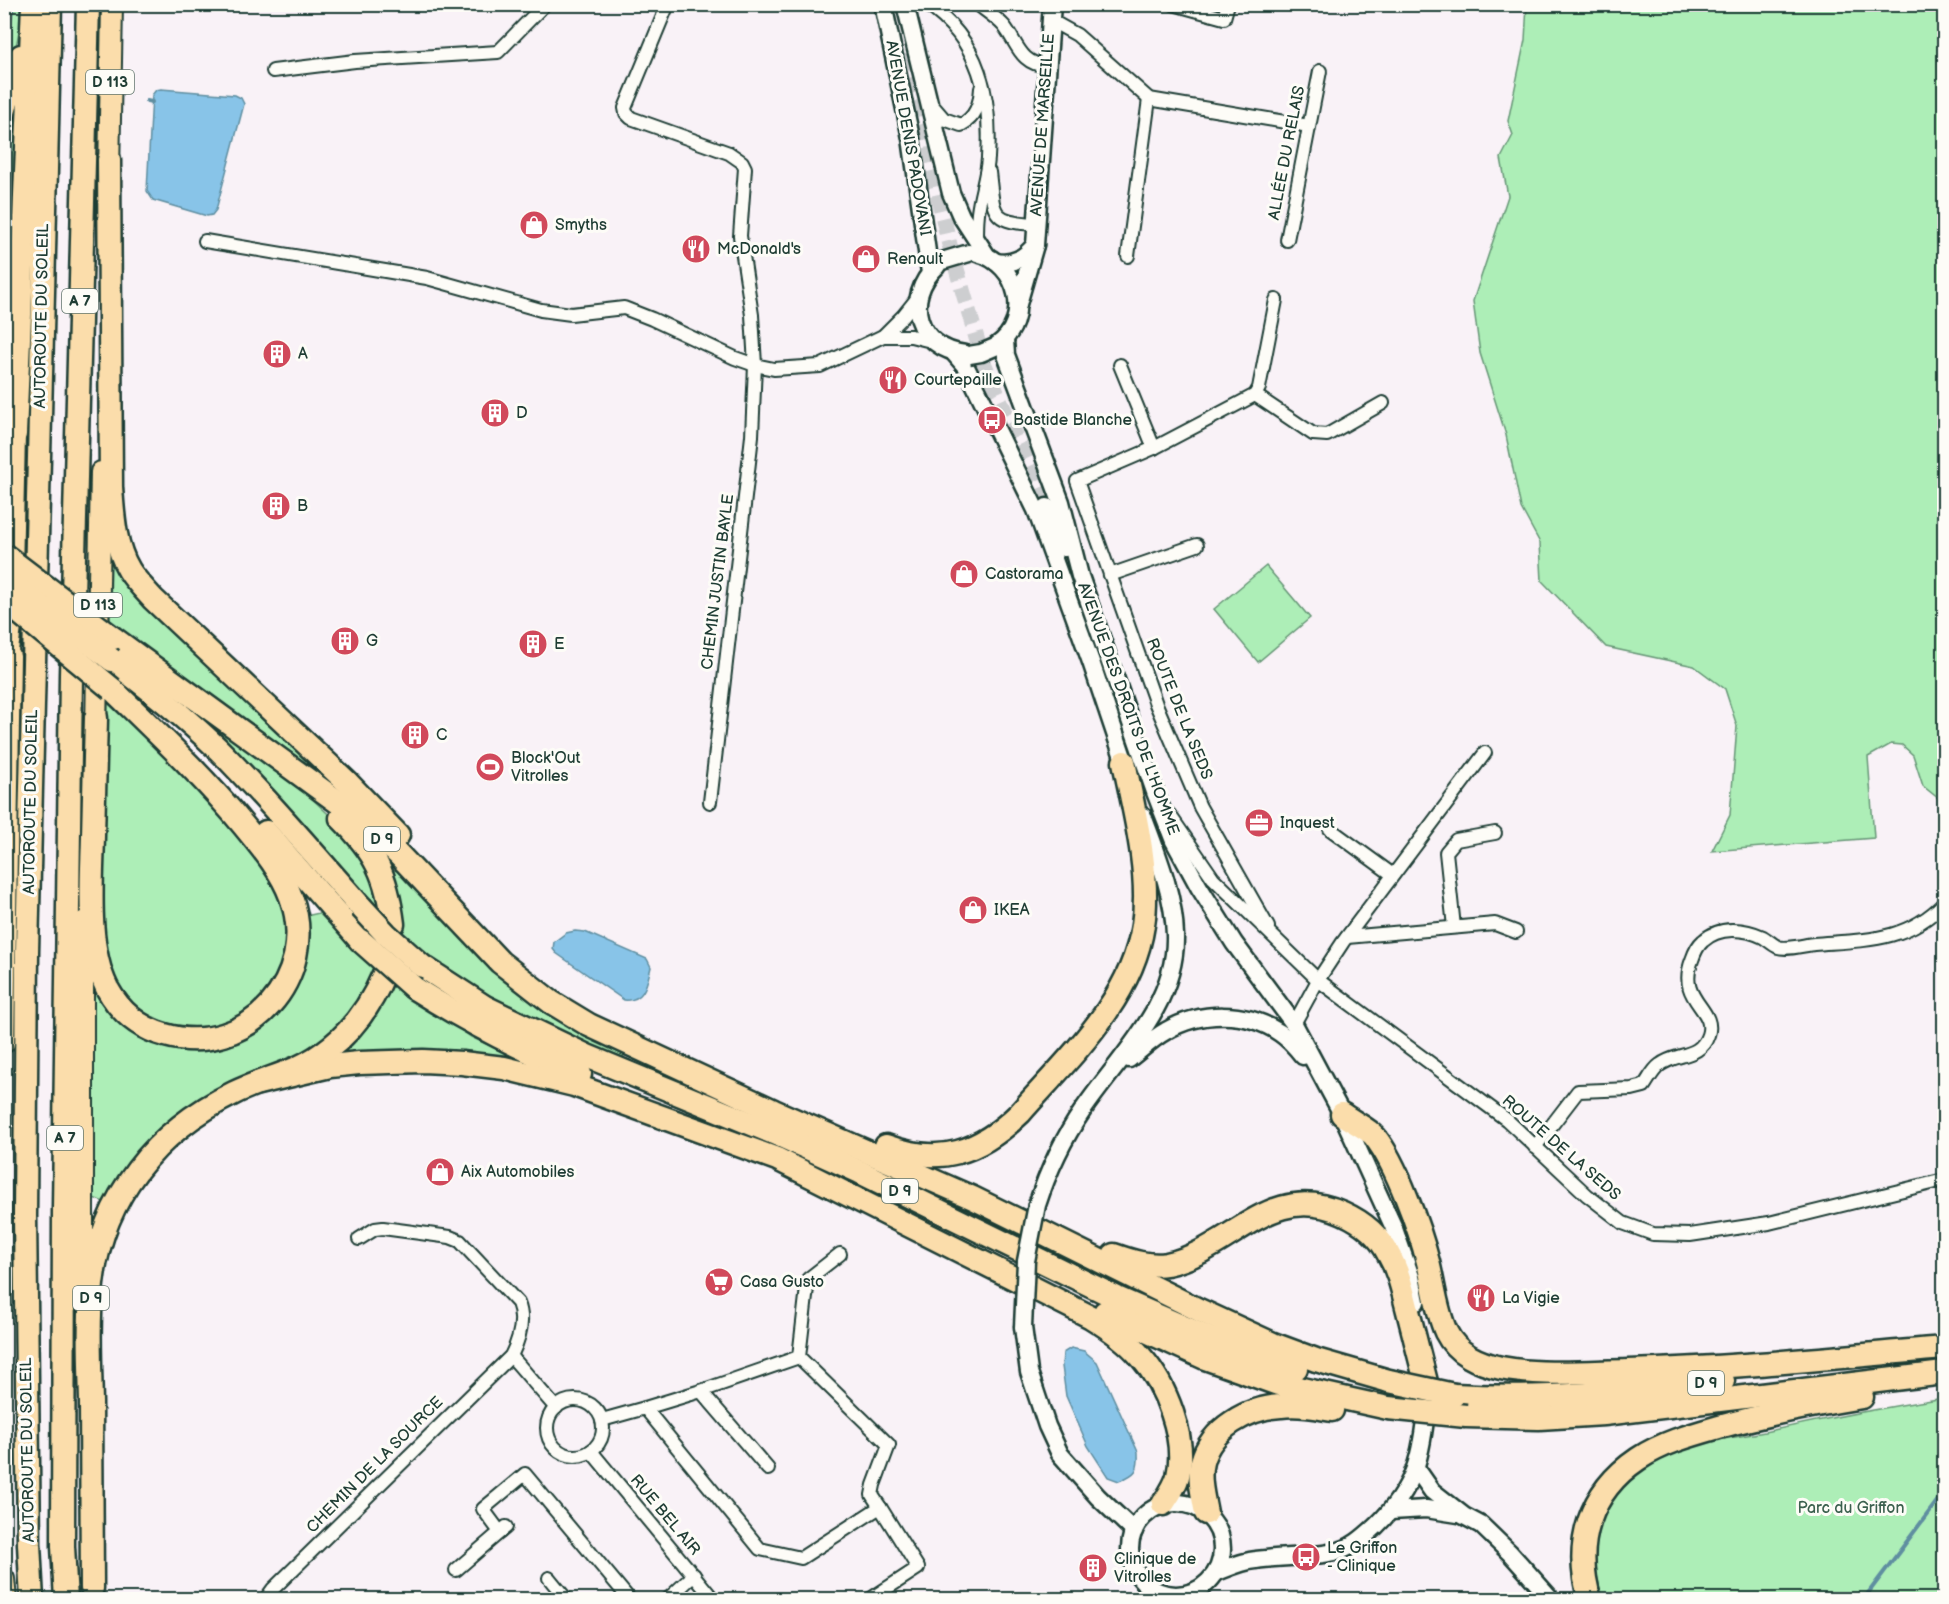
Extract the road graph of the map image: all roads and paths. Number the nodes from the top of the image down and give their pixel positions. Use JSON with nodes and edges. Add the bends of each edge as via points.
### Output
{"nodes":[{"id":1,"x":32,"y":4,"type":"edge"},
{"id":2,"x":50,"y":4,"type":"edge"},
{"id":3,"x":88,"y":4,"type":"edge"},
{"id":4,"x":112,"y":4,"type":"edge"},
{"id":5,"x":546,"y":4,"type":"edge"},
{"id":6,"x":668,"y":4,"type":"edge"},
{"id":7,"x":883,"y":4,"type":"edge"},
{"id":8,"x":890,"y":4,"type":"edge"},
{"id":9,"x":897,"y":4,"type":"edge"},
{"id":10,"x":905,"y":4,"type":"edge"},
{"id":11,"x":926,"y":4,"type":"edge"},
{"id":12,"x":977,"y":4,"type":"edge"},
{"id":13,"x":1173,"y":4,"type":"edge"},
{"id":14,"x":1228,"y":4,"type":"edge"},
{"id":15,"x":1051,"y":13,"type":"edge"},
{"id":16,"x":1047,"y":66,"type":"junction"},
{"id":17,"x":273,"y":71,"type":"dead end"},
{"id":18,"x":1320,"y":71,"type":"dead end"},
{"id":19,"x":981,"y":87,"type":"junction"},
{"id":20,"x":927,"y":96,"type":"junction"},
{"id":21,"x":1149,"y":99,"type":"junction"},
{"id":22,"x":4,"y":112,"type":"edge"},
{"id":23,"x":1309,"y":126,"type":"junction"},
{"id":24,"x":109,"y":160,"type":"junction"},
{"id":25,"x":988,"y":160,"type":"junction"},
{"id":26,"x":1037,"y":224,"type":"junction"},
{"id":27,"x":1287,"y":240,"type":"dead end"},
{"id":28,"x":205,"y":241,"type":"dead end"},
{"id":29,"x":1035,"y":245,"type":"junction"},
{"id":30,"x":973,"y":247,"type":"junction"},
{"id":31,"x":1128,"y":256,"type":"dead end"},
{"id":32,"x":991,"y":259,"type":"junction"},
{"id":33,"x":930,"y":273,"type":"junction"},
{"id":34,"x":919,"y":296,"type":"junction"},
{"id":35,"x":1276,"y":300,"type":"dead end"},
{"id":36,"x":1018,"y":304,"type":"junction"},
{"id":37,"x":4,"y":325,"type":"edge"},
{"id":38,"x":884,"y":336,"type":"junction"},
{"id":39,"x":936,"y":343,"type":"junction"},
{"id":40,"x":1000,"y":344,"type":"junction"},
{"id":41,"x":962,"y":354,"type":"junction"},
{"id":42,"x":755,"y":365,"type":"junction"},
{"id":43,"x":1120,"y":365,"type":"dead end"},
{"id":44,"x":1255,"y":395,"type":"junction"},
{"id":45,"x":1383,"y":404,"type":"dead end"},
{"id":46,"x":15,"y":434,"type":"junction"},
{"id":47,"x":1154,"y":448,"type":"junction"},
{"id":48,"x":1197,"y":545,"type":"dead end"},
{"id":49,"x":4,"y":555,"type":"edge"},
{"id":50,"x":1110,"y":575,"type":"junction"},
{"id":51,"x":4,"y":578,"type":"edge"},
{"id":52,"x":4,"y":600,"type":"edge"},
{"id":53,"x":7,"y":618,"type":"edge"},
{"id":54,"x":49,"y":636,"type":"junction"},
{"id":55,"x":113,"y":649,"type":"junction"},
{"id":56,"x":1108,"y":656,"type":"junction"},
{"id":57,"x":1091,"y":662,"type":"junction"},
{"id":58,"x":4,"y":673,"type":"edge"},
{"id":59,"x":112,"y":687,"type":"junction"},
{"id":60,"x":194,"y":697,"type":"junction"},
{"id":61,"x":96,"y":718,"type":"junction"},
{"id":62,"x":1485,"y":753,"type":"dead end"},
{"id":63,"x":1124,"y":762,"type":"junction"},
{"id":64,"x":1155,"y":792,"type":"junction"},
{"id":65,"x":710,"y":802,"type":"dead end"},
{"id":66,"x":1330,"y":829,"type":"dead end"},
{"id":67,"x":1495,"y":834,"type":"dead end"},
{"id":68,"x":1393,"y":875,"type":"junction"},
{"id":69,"x":1944,"y":903,"type":"edge"},
{"id":70,"x":393,"y":924,"type":"dead end"},
{"id":71,"x":1454,"y":927,"type":"junction"},
{"id":72,"x":1516,"y":932,"type":"dead end"},
{"id":73,"x":1347,"y":937,"type":"junction"},
{"id":74,"x":1275,"y":938,"type":"junction"},
{"id":75,"x":384,"y":974,"type":"dead end"},
{"id":76,"x":1318,"y":980,"type":"junction"},
{"id":77,"x":551,"y":1002,"type":"junction"},
{"id":78,"x":1294,"y":1024,"type":"junction"},
{"id":79,"x":4,"y":1043,"type":"edge"},
{"id":80,"x":664,"y":1060,"type":"junction"},
{"id":81,"x":1114,"y":1070,"type":"junction"},
{"id":82,"x":1324,"y":1082,"type":"junction"},
{"id":83,"x":258,"y":1083,"type":"junction"},
{"id":84,"x":1342,"y":1114,"type":"junction"},
{"id":85,"x":1535,"y":1147,"type":"junction"},
{"id":86,"x":777,"y":1159,"type":"junction"},
{"id":87,"x":1944,"y":1180,"type":"edge"},
{"id":88,"x":973,"y":1198,"type":"junction"},
{"id":89,"x":359,"y":1239,"type":"dead end"},
{"id":90,"x":840,"y":1254,"type":"dead end"},
{"id":91,"x":1944,"y":1348,"type":"edge"},
{"id":92,"x":1944,"y":1353,"type":"edge"},
{"id":93,"x":511,"y":1356,"type":"junction"},
{"id":94,"x":799,"y":1357,"type":"junction"},
{"id":95,"x":1944,"y":1373,"type":"edge"},
{"id":96,"x":1426,"y":1382,"type":"junction"},
{"id":97,"x":1944,"y":1384,"type":"edge"},
{"id":98,"x":701,"y":1391,"type":"junction"},
{"id":99,"x":1389,"y":1399,"type":"junction"},
{"id":100,"x":556,"y":1408,"type":"junction"},
{"id":101,"x":645,"y":1408,"type":"junction"},
{"id":102,"x":1463,"y":1408,"type":"junction"},
{"id":103,"x":602,"y":1420,"type":"junction"},
{"id":104,"x":591,"y":1452,"type":"junction"},
{"id":105,"x":1416,"y":1468,"type":"junction"},
{"id":106,"x":768,"y":1469,"type":"dead end"},
{"id":107,"x":1163,"y":1504,"type":"junction"},
{"id":108,"x":879,"y":1507,"type":"junction"},
{"id":109,"x":1391,"y":1511,"type":"junction"},
{"id":110,"x":1206,"y":1513,"type":"junction"},
{"id":111,"x":1464,"y":1516,"type":"junction"},
{"id":112,"x":1134,"y":1531,"type":"junction"},
{"id":113,"x":456,"y":1570,"type":"dead end"},
{"id":114,"x":1217,"y":1572,"type":"junction"},
{"id":115,"x":694,"y":1575,"type":"junction"},
{"id":116,"x":549,"y":1578,"type":"dead end"},
{"id":117,"x":4,"y":1579,"type":"edge"},
{"id":118,"x":92,"y":1594,"type":"edge"},
{"id":119,"x":1194,"y":1595,"type":"edge"},
{"id":120,"x":1162,"y":1596,"type":"edge"},
{"id":121,"x":6,"y":1599,"type":"edge"},
{"id":122,"x":32,"y":1599,"type":"edge"},
{"id":123,"x":66,"y":1599,"type":"edge"},
{"id":124,"x":265,"y":1599,"type":"edge"},
{"id":125,"x":567,"y":1599,"type":"edge"},
{"id":126,"x":630,"y":1599,"type":"edge"},
{"id":127,"x":667,"y":1599,"type":"edge"},
{"id":128,"x":714,"y":1599,"type":"edge"},
{"id":129,"x":869,"y":1599,"type":"edge"},
{"id":130,"x":1552,"y":1599,"type":"edge"},
{"id":131,"x":1590,"y":1599,"type":"edge"}],
"edges":[{"from":1,"to":22,"type":"highway","via":[[20,63]]},
{"from":1,"to":46,"type":"highway"},
{"from":2,"to":122,"type":"highway","name":"AUTOROUTE DU SOLEIL","number":"A 7","via":[[27,952],[25,1216]]},
{"from":3,"to":123,"type":"highway","name":"AUTOROUTE DU SOLEIL","number":"A 7","via":[[69,841],[64,1209]]},
{"from":4,"to":24,"type":"main road","number":"D 113"},
{"from":5,"to":17,"type":"street","via":[[498,52],[355,61]]},
{"from":6,"to":42,"type":"street","name":"CHEMIN JUSTIN BAYLE","via":[[626,113],[729,153],[742,162],[746,174],[740,236]]},
{"from":7,"to":33,"type":"main road","name":"AVENUE DENIS PADOVANI","via":[[911,138]]},
{"from":8,"to":9,"type":"main road","via":[[905,54]]},
{"from":10,"to":20,"type":"main road","name":"AVENUE DENIS PADOVANI"},
{"from":11,"to":19,"type":"street","via":[[968,45]]},
{"from":12,"to":16,"type":"street","via":[[1003,24],[1023,57]]},
{"from":13,"to":14,"type":"street","via":[[1224,18]]},
{"from":15,"to":16,"type":"main road","name":"AVENUE DE MARSEILLE"},
{"from":15,"to":21,"type":"street"},
{"from":16,"to":26,"type":"main road","name":"AVENUE DE MARSEILLE"},
{"from":18,"to":23,"type":"street","name":"ALLÉE DU RELAIS"},
{"from":19,"to":20,"type":"street","via":[[980,102],[973,116],[960,125],[944,119]]},
{"from":19,"to":25,"type":"street","via":[[989,111]]},
{"from":20,"to":30,"type":"main road","name":"AVENUE DENIS PADOVANI","via":[[951,193]]},
{"from":21,"to":23,"type":"street"},
{"from":21,"to":31,"type":"street"},
{"from":23,"to":27,"type":"street","name":"ALLÉE DU RELAIS"},
{"from":24,"to":61,"type":"main road","number":"D 113"},
{"from":24,"to":77,"type":"highway","via":[[111,486],[118,541],[129,570],[176,622],[377,813],[493,944]]},
{"from":25,"to":26,"type":"street","via":[[996,214],[1006,220]]},
{"from":25,"to":30,"type":"street"},
{"from":26,"to":29,"type":"main road","name":"AVENUE DE MARSEILLE"},
{"from":28,"to":42,"type":"street","via":[[427,278],[541,310],[571,314],[624,308]]},
{"from":29,"to":32,"type":"main road","via":[[1017,261]]},
{"from":29,"to":36,"type":"main road","name":"AVENUE DE MARSEILLE"},
{"from":30,"to":32,"type":"main road"},
{"from":30,"to":33,"type":"main road","bridge":true,"via":[[942,261]]},
{"from":32,"to":36,"type":"main road","via":[[1009,274]]},
{"from":33,"to":34,"type":"main road"},
{"from":34,"to":38,"type":"street"},
{"from":34,"to":39,"type":"main road","via":[[920,321]]},
{"from":35,"to":44,"type":"street"},
{"from":36,"to":40,"type":"main road","via":[[1010,333]]},
{"from":37,"to":46,"type":"highway"},
{"from":38,"to":39,"type":"street","via":[[911,336]]},
{"from":38,"to":42,"type":"street","via":[[820,366],[774,369]]},
{"from":39,"to":41,"type":"main road"},
{"from":40,"to":41,"type":"main road","bridge":true,"via":[[981,353]]},
{"from":40,"to":56,"type":"main road","name":"AVENUE DES DROITS DE L'HOMME","via":[[1061,502],[1080,576]]},
{"from":41,"to":57,"type":"main road","name":"AVENUE DES DROITS DE L'HOMME","via":[[1036,510]]},
{"from":42,"to":65,"type":"street","name":"CHEMIN JUSTIN BAYLE","via":[[752,436]]},
{"from":43,"to":47,"type":"street"},
{"from":44,"to":45,"type":"street","via":[[1313,434],[1326,435]]},
{"from":44,"to":47,"type":"street"},
{"from":46,"to":53,"type":"main road"},
{"from":47,"to":50,"type":"street","name":"ROUTE DE LA SEDS","via":[[1077,481]]},
{"from":48,"to":50,"type":"street"},
{"from":49,"to":55,"type":"highway","number":"D 9","bridge":true},
{"from":50,"to":74,"type":"street","name":"ROUTE DE LA SEDS","via":[[1156,704],[1200,807]]},
{"from":51,"to":55,"type":"highway","number":"D 9","bridge":true},
{"from":52,"to":54,"type":"highway","number":"D 9","bridge":true},
{"from":53,"to":54,"type":"highway","number":"D 9","bridge":true},
{"from":53,"to":58,"type":"highway"},
{"from":53,"to":79,"type":"main road"},
{"from":54,"to":59,"type":"highway","number":"D 9","bridge":true},
{"from":55,"to":60,"type":"highway","number":"D 9"},
{"from":55,"to":99,"type":"highway","number":"D 9","bridge":true,"via":[[253,785],[386,934],[465,996],[587,1056],[860,1172],[1117,1298],[1249,1354]]},
{"from":56,"to":57,"type":"main road","via":[[1047,507]]},
{"from":56,"to":64,"type":"main road","name":"AVENUE DES DROITS DE L'HOMME"},
{"from":57,"to":63,"type":"main road","name":"AVENUE DES DROITS DE L'HOMME"},
{"from":59,"to":61,"type":"highway","via":[[232,810],[278,871],[292,900],[298,937],[289,976],[265,1012],[236,1030],[194,1040],[156,1033],[130,1018],[107,987],[94,935]]},
{"from":59,"to":86,"type":"highway","number":"D 9","bridge":true,"via":[[178,739],[222,782],[361,941],[414,988],[494,1036]]},
{"from":60,"to":70,"type":"highway","number":"D 9","via":[[313,793],[351,829],[383,874]]},
{"from":60,"to":77,"type":"highway","number":"D 9","via":[[360,818],[500,962]]},
{"from":61,"to":118,"type":"main road","number":"D 113","via":[[83,953],[82,1132]]},
{"from":62,"to":68,"type":"street"},
{"from":63,"to":80,"type":"highway","via":[[1144,886],[1143,924],[1135,957],[1108,1010],[1020,1113],[994,1136],[967,1150],[943,1155],[904,1152]]},
{"from":63,"to":81,"type":"main road","name":"AVENUE DES DROITS DE L'HOMME","via":[[1161,866],[1175,935],[1172,968],[1163,990],[1149,1020]]},
{"from":64,"to":74,"type":"street","name":"ROUTE DE LA SEDS","via":[[1213,878]]},
{"from":64,"to":78,"type":"main road","name":"AVENUE DES DROITS DE L'HOMME","via":[[1174,841],[1199,887],[1234,943]]},
{"from":66,"to":68,"type":"street"},
{"from":67,"to":71,"type":"street","via":[[1456,840],[1446,852]]},
{"from":68,"to":73,"type":"street"},
{"from":69,"to":85,"type":"street","via":[[1905,932],[1871,941],[1779,947],[1754,933],[1728,930],[1712,934],[1698,947],[1688,969],[1687,985],[1708,1020],[1709,1034],[1702,1047],[1694,1054],[1659,1065],[1644,1086],[1578,1091]]},
{"from":71,"to":72,"type":"street","via":[[1495,924]]},
{"from":71,"to":73,"type":"street"},
{"from":73,"to":76,"type":"street"},
{"from":74,"to":76,"type":"street","name":"ROUTE DE LA SEDS"},
{"from":75,"to":83,"type":"highway","number":"D 9","via":[[363,1014],[336,1043],[316,1058]]},
{"from":76,"to":78,"type":"street"},
{"from":76,"to":85,"type":"street","name":"ROUTE DE LA SEDS","via":[[1507,1120]]},
{"from":77,"to":80,"type":"highway","number":"D 9","via":[[589,1025]]},
{"from":78,"to":82,"type":"main road","name":"AVENUE DES DROITS DE L'HOMME"},
{"from":80,"to":88,"type":"highway","number":"D 9"},
{"from":81,"to":82,"type":"main road","via":[[1165,1031],[1200,1017],[1226,1016],[1253,1020],[1282,1034]]},
{"from":81,"to":112,"type":"main road","name":"AVENUE DES DROITS DE L'HOMME","bridge":true,"via":[[1066,1137],[1044,1183],[1026,1261],[1023,1327],[1029,1372],[1060,1454]]},
{"from":82,"to":84,"type":"main road","name":"AVENUE DES DROITS DE L'HOMME"},
{"from":83,"to":86,"type":"highway","number":"D 9","via":[[359,1063],[423,1061],[504,1068],[574,1085]]},
{"from":83,"to":118,"type":"highway","number":"D 9","via":[[210,1106],[162,1142],[120,1194],[104,1230],[92,1285],[90,1321]]},
{"from":84,"to":91,"type":"highway","via":[[1374,1135],[1392,1165],[1420,1236],[1447,1335],[1465,1355],[1480,1362],[1528,1371],[1659,1370]]},
{"from":84,"to":96,"type":"main road","name":"AVENUE DES DROITS DE L'HOMME","via":[[1402,1250],[1417,1305]]},
{"from":85,"to":87,"type":"street","name":"ROUTE DE LA SEDS","via":[[1623,1223],[1653,1234],[1690,1234],[1769,1223]]},
{"from":86,"to":99,"type":"highway","number":"D 9","via":[[1205,1358],[1275,1383]]},
{"from":86,"to":107,"type":"highway","via":[[1091,1317],[1120,1336],[1154,1372],[1174,1419],[1179,1468],[1173,1489]]},
{"from":88,"to":96,"type":"highway","via":[[1128,1260],[1150,1265],[1197,1253],[1283,1206],[1303,1203],[1333,1209],[1366,1226],[1390,1255]]},
{"from":88,"to":99,"type":"highway","number":"D 9","via":[[1199,1310],[1316,1360]]},
{"from":89,"to":93,"type":"street","via":[[383,1228],[460,1241],[522,1312],[517,1345]]},
{"from":90,"to":94,"type":"street","via":[[808,1279]]},
{"from":92,"to":102,"type":"highway","number":"D 9","via":[[1582,1396],[1511,1398]]},
{"from":93,"to":100,"type":"street"},
{"from":93,"to":124,"type":"street","name":"CHEMIN DE LA SOURCE"},
{"from":94,"to":98,"type":"street"},
{"from":94,"to":108,"type":"street","via":[[889,1445],[872,1495]]},
{"from":95,"to":102,"type":"highway","number":"D 9","via":[[1675,1405],[1610,1419],[1531,1427]]},
{"from":96,"to":105,"type":"main road","name":"AVENUE DES DROITS DE L'HOMME","via":[[1424,1430]]},
{"from":97,"to":131,"type":"highway","via":[[1777,1412],[1695,1433],[1639,1458],[1618,1474],[1588,1523],[1582,1549]]},
{"from":98,"to":101,"type":"street"},
{"from":98,"to":106,"type":"street"},
{"from":99,"to":102,"type":"highway"},
{"from":99,"to":102,"type":"highway","number":"D 9","bridge":true},
{"from":99,"to":110,"type":"highway","via":[[1282,1405],[1237,1419],[1218,1434],[1202,1463]]},
{"from":100,"to":103,"type":"street","via":[[578,1400],[589,1404]]},
{"from":100,"to":104,"type":"street","via":[[546,1427],[553,1447],[567,1456]]},
{"from":101,"to":103,"type":"street"},
{"from":101,"to":108,"type":"street","via":[[760,1549],[801,1558]]},
{"from":103,"to":104,"type":"street","via":[[602,1438]]},
{"from":104,"to":115,"type":"street","name":"RUE BEL AIR"},
{"from":105,"to":109,"type":"main road","name":"AVENUE DES DROITS DE L'HOMME"},
{"from":105,"to":111,"type":"main road","via":[[1432,1491]]},
{"from":107,"to":110,"type":"main road","via":[[1178,1502]]},
{"from":107,"to":112,"type":"main road","via":[[1141,1518]]},
{"from":108,"to":129,"type":"street","via":[[918,1568]]},
{"from":109,"to":111,"type":"main road","via":[[1444,1510]]},
{"from":109,"to":114,"type":"main road","name":"AVENUE DES DROITS DE L'HOMME","via":[[1361,1540],[1337,1552],[1257,1559]]},
{"from":110,"to":114,"type":"main road","via":[[1217,1528],[1223,1547]]},
{"from":111,"to":130,"type":"main road","via":[[1481,1525]]},
{"from":112,"to":120,"type":"main road","via":[[1132,1561],[1138,1574]]},
{"from":113,"to":126,"type":"street","via":[[503,1530],[483,1509],[525,1474]]},
{"from":114,"to":119,"type":"main road"},
{"from":115,"to":127,"type":"street"},
{"from":115,"to":128,"type":"street","name":"RUE BEL AIR"},
{"from":116,"to":125,"type":"street"},
{"from":117,"to":121,"type":"main road"},
{"from":119,"to":120,"type":"main road"}]}
